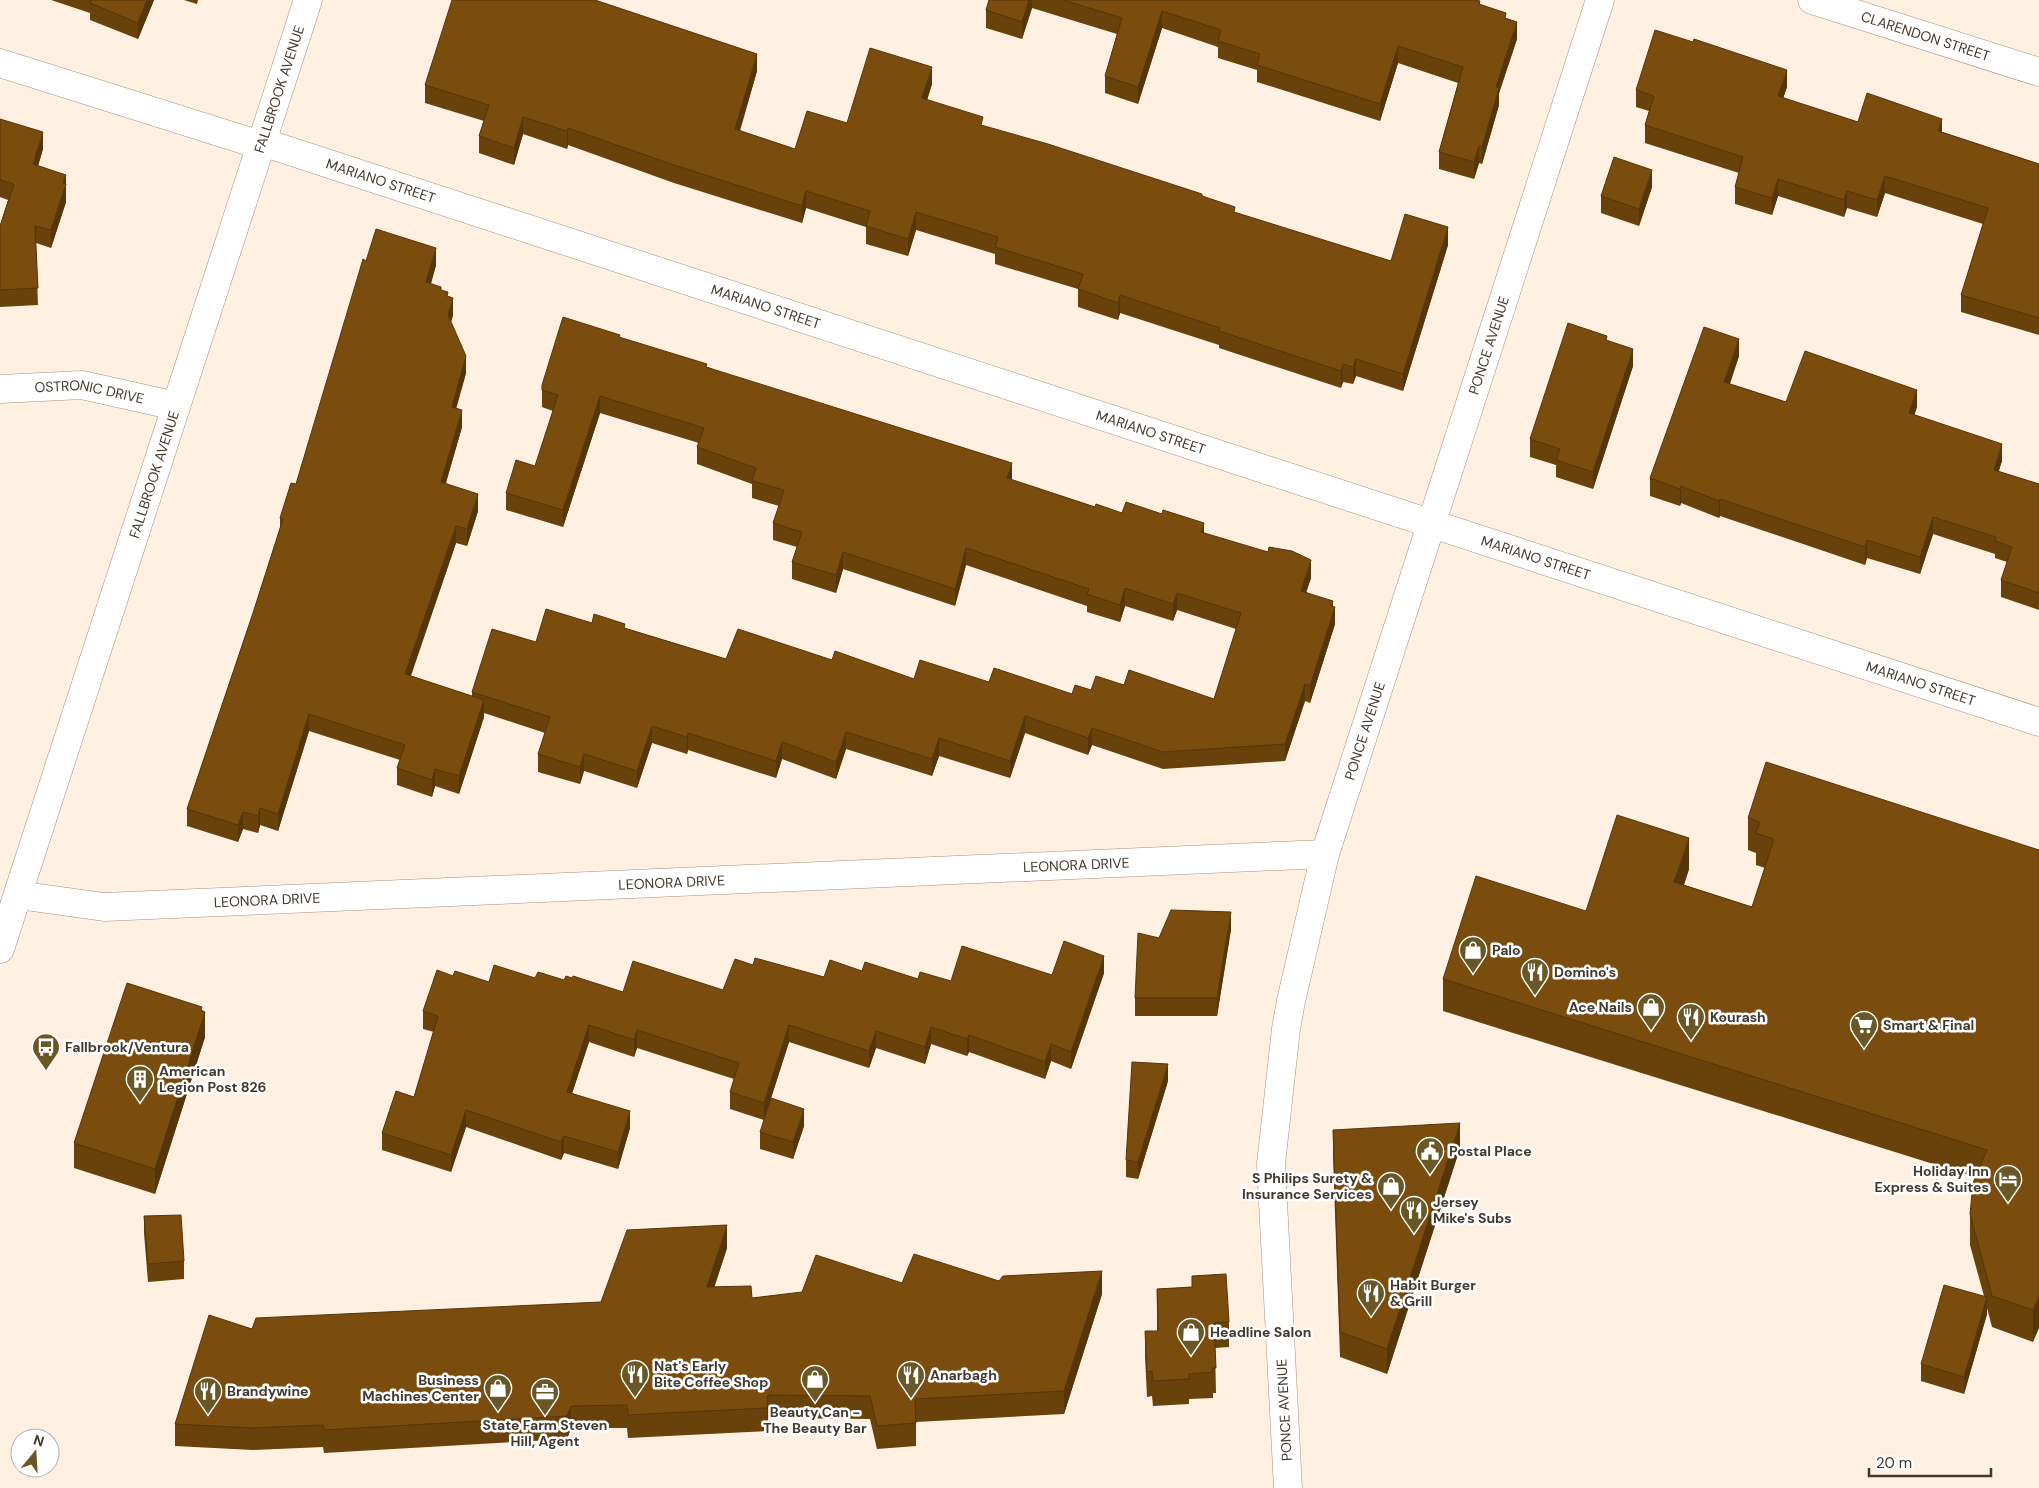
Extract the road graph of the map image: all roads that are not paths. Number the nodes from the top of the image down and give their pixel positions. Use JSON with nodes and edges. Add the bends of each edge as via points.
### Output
{"nodes":[{"id":1,"x":308,"y":0,"type":"edge"},
{"id":2,"x":1600,"y":0,"type":"edge"},
{"id":3,"x":1812,"y":0,"type":"edge"},
{"id":4,"x":0,"y":63,"type":"edge"},
{"id":5,"x":2039,"y":72,"type":"edge"},
{"id":6,"x":261,"y":144,"type":"junction"},
{"id":7,"x":0,"y":389,"type":"edge"},
{"id":8,"x":176,"y":406,"type":"junction"},
{"id":9,"x":1432,"y":526,"type":"junction"},
{"id":10,"x":2039,"y":722,"type":"edge"},
{"id":11,"x":1325,"y":854,"type":"junction"},
{"id":12,"x":18,"y":895,"type":"junction"},
{"id":13,"x":0,"y":949,"type":"edge"},
{"id":14,"x":1288,"y":1488,"type":"edge"}],
"edges":[{"from":1,"to":6,"type":"street","name":"FALLBROOK AVENUE"},
{"from":2,"to":9,"type":"street","name":"PONCE AVENUE"},
{"from":3,"to":5,"type":"street","name":"CLARENDON STREET"},
{"from":4,"to":6,"type":"street","name":"MARIANO STREET"},
{"from":6,"to":8,"type":"street","name":"FALLBROOK AVENUE"},
{"from":6,"to":9,"type":"street","name":"MARIANO STREET"},
{"from":7,"to":8,"type":"street","name":"OSTRONIC DRIVE","via":[[82,386]]},
{"from":8,"to":12,"type":"street","name":"FALLBROOK AVENUE"},
{"from":9,"to":10,"type":"street","name":"MARIANO STREET"},
{"from":9,"to":11,"type":"street","name":"PONCE AVENUE"},
{"from":11,"to":12,"type":"street","name":"LEONORA DRIVE","via":[[104,907]]},
{"from":11,"to":14,"type":"street","name":"PONCE AVENUE","via":[[1286,1029],[1271,1164]]},
{"from":12,"to":13,"type":"street","name":"FALLBROOK AVENUE"}]}
